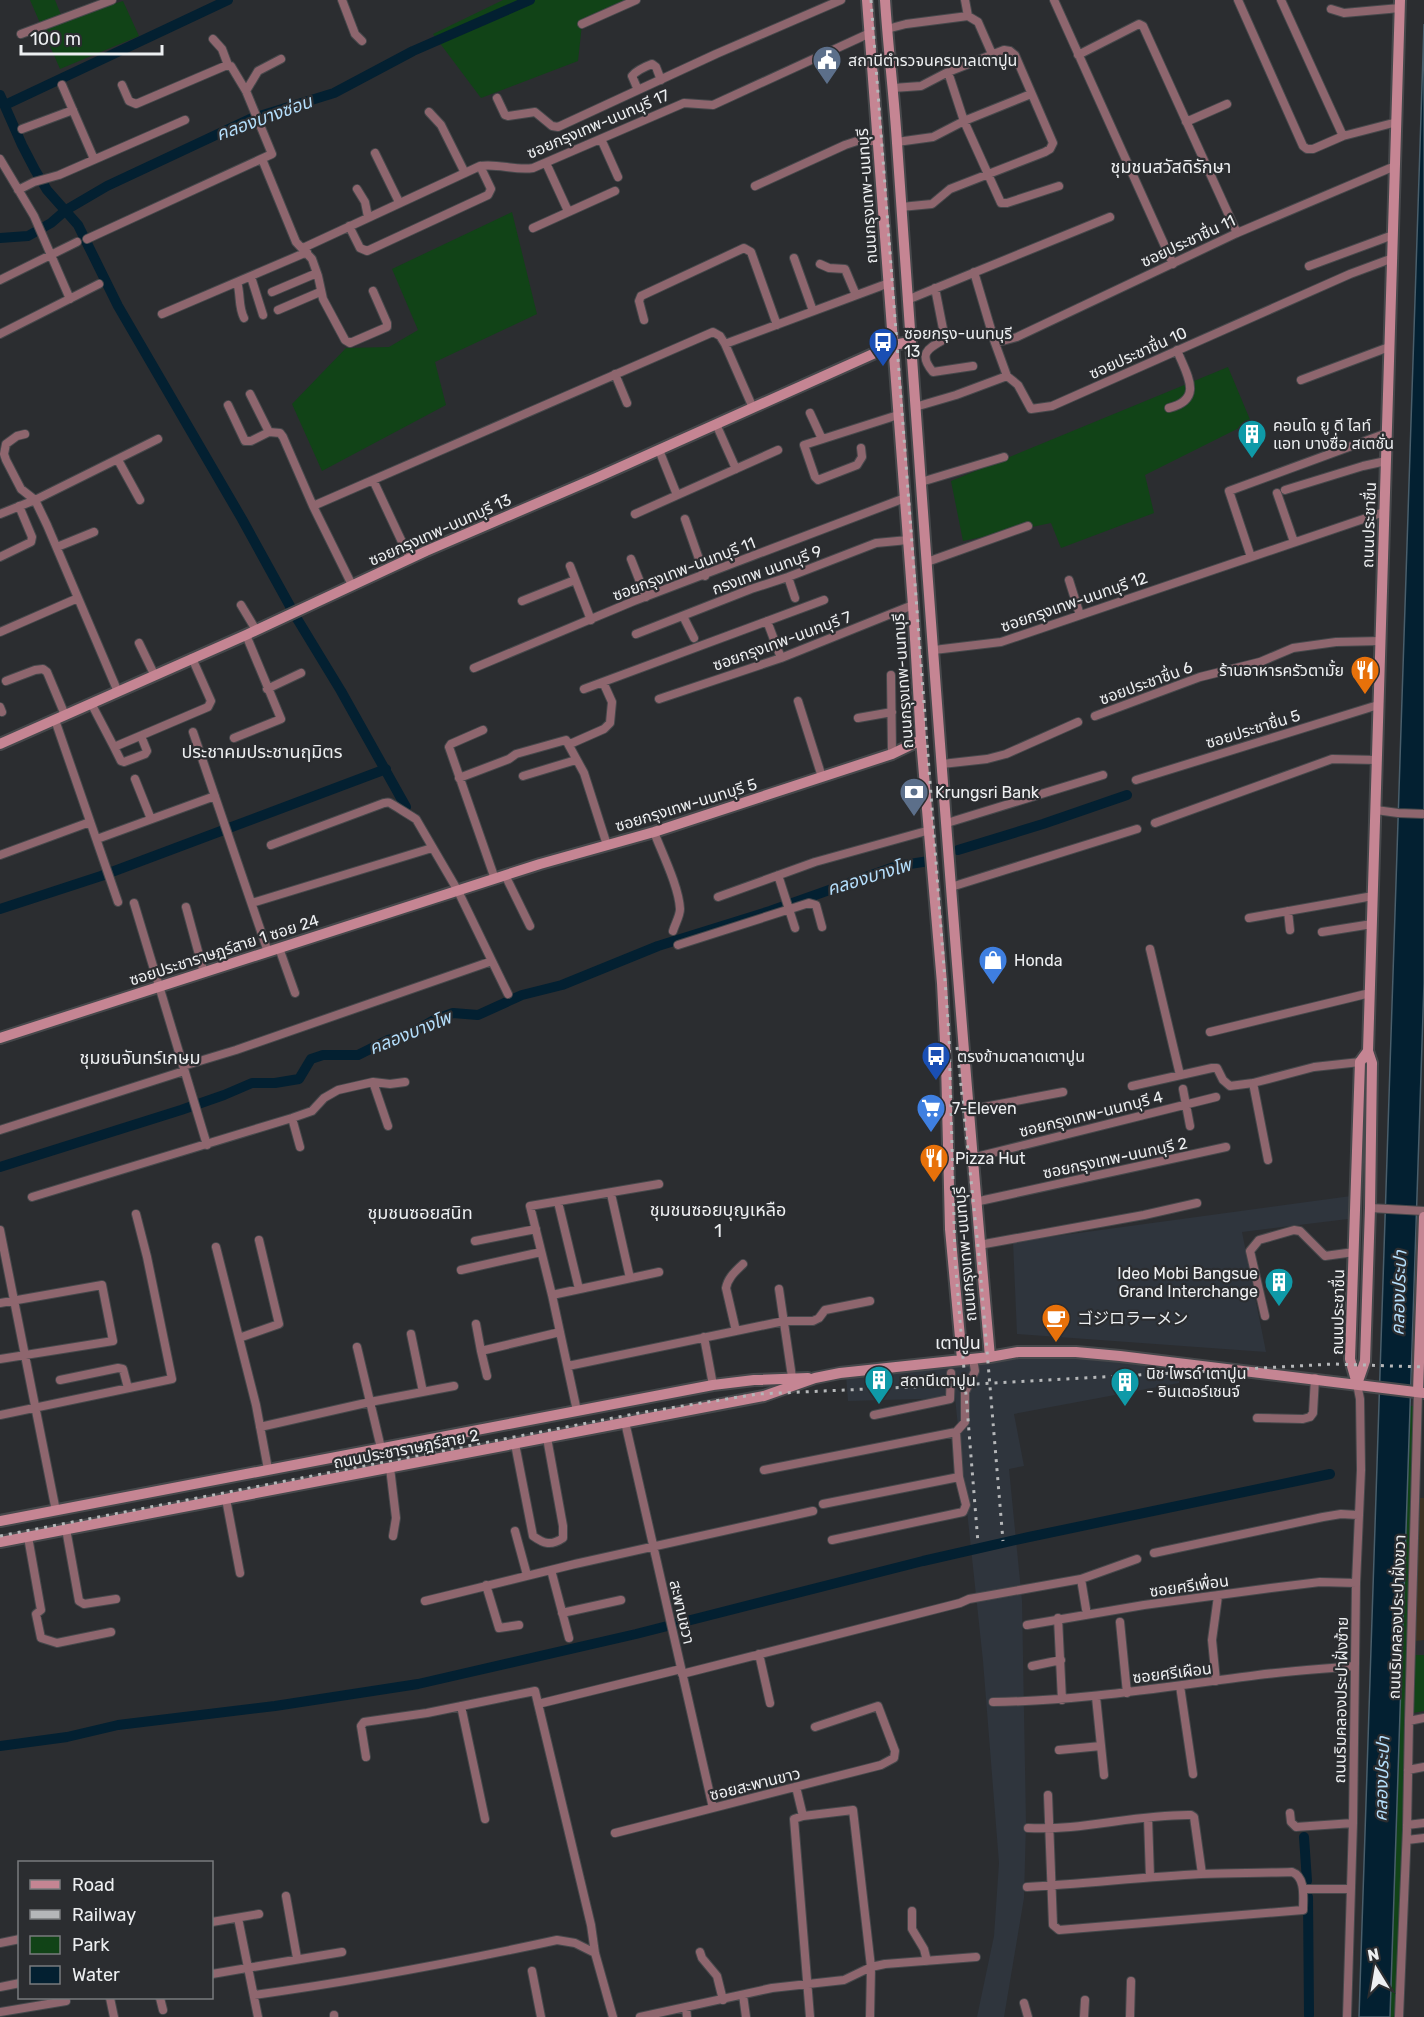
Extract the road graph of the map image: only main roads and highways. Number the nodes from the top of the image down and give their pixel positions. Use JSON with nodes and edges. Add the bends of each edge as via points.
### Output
{"nodes":[{"id":1,"x":867,"y":0,"type":"edge"},
{"id":2,"x":885,"y":0,"type":"edge"},
{"id":3,"x":1400,"y":4,"type":"edge"},
{"id":4,"x":887,"y":29,"type":"junction"},
{"id":5,"x":870,"y":33,"type":"junction"},
{"id":6,"x":910,"y":342,"type":"junction"},
{"id":7,"x":893,"y":345,"type":"junction"},
{"id":8,"x":921,"y":740,"type":"junction"},
{"id":9,"x":0,"y":744,"type":"edge"},
{"id":10,"x":947,"y":823,"type":"junction"},
{"id":11,"x":929,"y":827,"type":"junction"},
{"id":12,"x":458,"y":891,"type":"joint"},
{"id":13,"x":0,"y":1038,"type":"edge"},
{"id":14,"x":1368,"y":1052,"type":"junction"},
{"id":15,"x":1423,"y":1213,"type":"edge"},
{"id":16,"x":990,"y":1357,"type":"junction"},
{"id":17,"x":962,"y":1359,"type":"junction"},
{"id":18,"x":815,"y":1378,"type":"junction"},
{"id":19,"x":1357,"y":1384,"type":"junction"},
{"id":20,"x":1419,"y":1392,"type":"edge"},
{"id":21,"x":543,"y":1417,"type":"junction"},
{"id":22,"x":547,"y":1438,"type":"junction"},
{"id":23,"x":177,"y":1487,"type":"junction"},
{"id":24,"x":181,"y":1507,"type":"junction"},
{"id":25,"x":0,"y":1521,"type":"edge"},
{"id":26,"x":0,"y":1542,"type":"edge"}],
"edges":[{"from":1,"to":5,"type":"main road","name":"ถนนกรุงเทพ-นนทบุรี"},
{"from":2,"to":4,"type":"main road","name":"ถนนกรุงเทพ-นนทบุรี"},
{"from":3,"to":14,"type":"main road","name":"ถนนประชาชื่น"},
{"from":4,"to":5,"type":"main road"},
{"from":4,"to":6,"type":"main road","name":"ถนนกรุงเทพ-นนทบุรี"},
{"from":5,"to":7,"type":"main road","name":"ถนนกรุงเทพ-นนทบุรี"},
{"from":6,"to":7,"type":"main road","name":"ซอยกรุงเทพ-นนทบุรี 13"},
{"from":6,"to":10,"type":"main road","name":"ถนนกรุงเทพ-นนทบุรี"},
{"from":7,"to":8,"type":"main road","name":"ถนนกรุงเทพ-นนทบุรี"},
{"from":7,"to":9,"type":"main road","name":"ซอยกรุงเทพ-นนทบุรี 13"},
{"from":8,"to":11,"type":"main road","name":"ถนนกรุงเทพ-นนทบุรี"},
{"from":8,"to":12,"type":"main road","name":"ซอยกรุงเทพ-นนทบุรี 5","via":[[892,754],[654,832]]},
{"from":10,"to":11,"type":"main road"},
{"from":10,"to":16,"type":"main road","name":"ถนนกรุงเทพ-นนทบุรี"},
{"from":11,"to":17,"type":"main road","name":"ถนนกรุงเทพ-นนทบุรี","via":[[946,1062],[950,1229]]},
{"from":12,"to":13,"type":"main road","name":"ซอยประชาราษฎร์สาย 1 ซอย 24"},
{"from":14,"to":19,"type":"main road","name":"ถนนประชาชื่น","via":[[1372,1063],[1375,1209],[1365,1361]]},
{"from":14,"to":19,"type":"main road","name":"ถนนประชาชื่น","via":[[1360,1062],[1350,1359]]},
{"from":15,"to":20,"type":"main road","name":"ถนนริมคลองประปาฝั่งขวา"},
{"from":16,"to":17,"type":"main road","name":"ถนนประชาราษฎร์สาย 2"},
{"from":16,"to":19,"type":"main road","name":"ถนนประชาราษฎร์สาย 2","via":[[1018,1352],[1076,1352]]},
{"from":17,"to":18,"type":"main road","name":"ถนนประชาราษฎร์สาย 2"},
{"from":18,"to":21,"type":"main road","name":"ถนนประชาราษฎร์สาย 2","via":[[713,1385]]},
{"from":18,"to":22,"type":"main road","name":"ถนนประชาราษฎร์สาย 2","via":[[764,1396]]},
{"from":19,"to":20,"type":"main road","name":"ถนนประชาราษฎร์สาย 2"},
{"from":21,"to":22,"type":"main road"},
{"from":21,"to":23,"type":"main road","name":"ถนนประชาราษฎร์สาย 2"},
{"from":22,"to":24,"type":"main road","name":"ถนนประชาราษฎร์สาย 2"},
{"from":23,"to":24,"type":"main road"},
{"from":23,"to":25,"type":"main road","name":"ถนนประชาราษฎร์สาย 2"},
{"from":24,"to":26,"type":"main road","name":"ถนนประชาราษฎร์สาย 2"}]}
